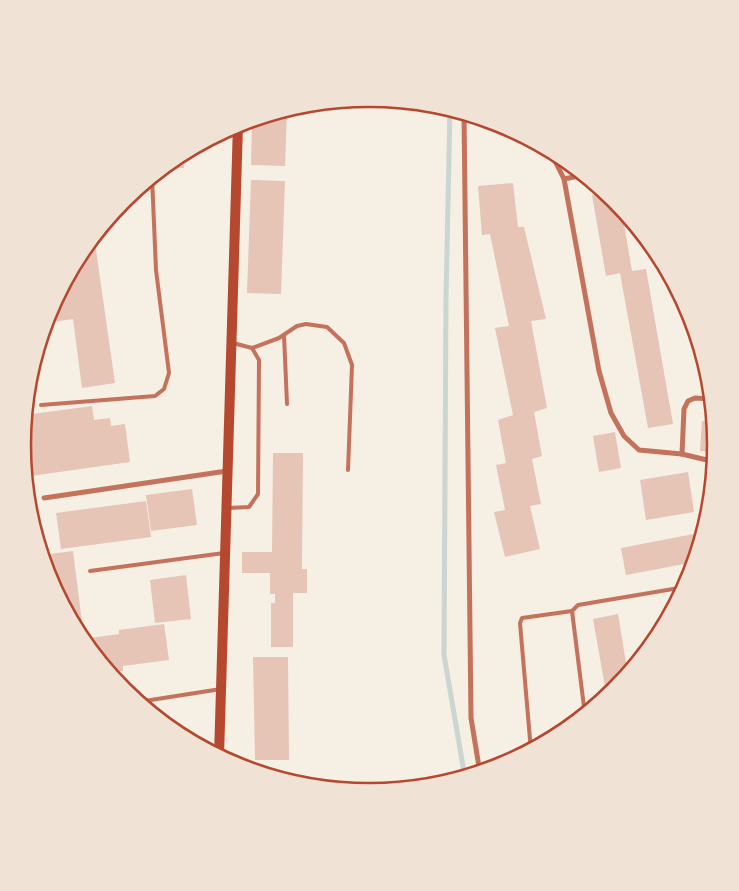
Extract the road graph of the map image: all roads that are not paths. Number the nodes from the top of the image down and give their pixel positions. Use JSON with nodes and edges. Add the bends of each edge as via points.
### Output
{"nodes":[{"id":1,"x":464,"y":121,"type":"edge"},
{"id":2,"x":238,"y":134,"type":"edge"},
{"id":3,"x":556,"y":164,"type":"edge"},
{"id":4,"x":575,"y":177,"type":"edge"},
{"id":5,"x":564,"y":179,"type":"junction"},
{"id":6,"x":152,"y":186,"type":"edge"},
{"id":7,"x":284,"y":335,"type":"junction"},
{"id":8,"x":233,"y":343,"type":"junction"},
{"id":9,"x":252,"y":348,"type":"junction"},
{"id":10,"x":705,"y":399,"type":"edge"},
{"id":11,"x":287,"y":404,"type":"dead end"},
{"id":12,"x":40,"y":405,"type":"dead end"},
{"id":13,"x":682,"y":454,"type":"junction"},
{"id":14,"x":707,"y":460,"type":"edge"},
{"id":15,"x":348,"y":470,"type":"dead end"},
{"id":16,"x":227,"y":471,"type":"junction"},
{"id":17,"x":44,"y":498,"type":"dead end"},
{"id":18,"x":225,"y":508,"type":"junction"},
{"id":19,"x":224,"y":553,"type":"junction"},
{"id":20,"x":90,"y":571,"type":"dead end"},
{"id":21,"x":676,"y":589,"type":"edge"},
{"id":22,"x":572,"y":611,"type":"junction"},
{"id":23,"x":221,"y":689,"type":"junction"},
{"id":24,"x":147,"y":701,"type":"edge"},
{"id":25,"x":584,"y":707,"type":"edge"},
{"id":26,"x":530,"y":743,"type":"edge"},
{"id":27,"x":219,"y":749,"type":"edge"},
{"id":28,"x":479,"y":766,"type":"edge"}],
"edges":[{"from":1,"to":28,"type":"street","via":[[471,718]]},
{"from":2,"to":8,"type":"main road"},
{"from":3,"to":5,"type":"street"},
{"from":4,"to":5,"type":"street"},
{"from":5,"to":13,"type":"street","via":[[599,371],[612,413],[624,436],[639,450]]},
{"from":6,"to":12,"type":"lane","via":[[156,270],[169,373],[164,390],[155,396]]},
{"from":7,"to":9,"type":"lane"},
{"from":7,"to":11,"type":"lane"},
{"from":7,"to":15,"type":"lane","via":[[297,326],[313,325],[326,327],[344,343],[352,365]]},
{"from":8,"to":9,"type":"lane"},
{"from":8,"to":16,"type":"main road"},
{"from":9,"to":18,"type":"lane","via":[[259,360],[258,494],[249,506]]},
{"from":10,"to":13,"type":"street","via":[[688,401],[684,409]]},
{"from":13,"to":14,"type":"street"},
{"from":16,"to":17,"type":"street"},
{"from":16,"to":18,"type":"main road"},
{"from":18,"to":19,"type":"main road"},
{"from":19,"to":20,"type":"lane"},
{"from":19,"to":23,"type":"main road"},
{"from":21,"to":22,"type":"lane","via":[[578,605]]},
{"from":22,"to":25,"type":"lane"},
{"from":22,"to":26,"type":"lane","via":[[522,618],[520,623]]},
{"from":23,"to":24,"type":"lane"},
{"from":23,"to":27,"type":"main road"}]}
